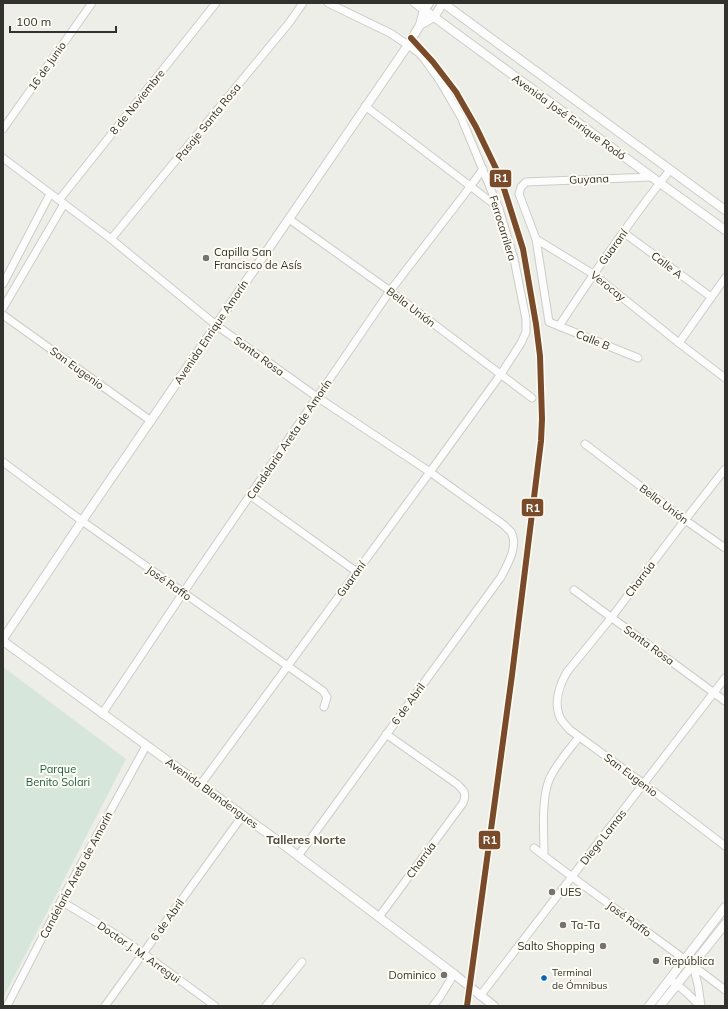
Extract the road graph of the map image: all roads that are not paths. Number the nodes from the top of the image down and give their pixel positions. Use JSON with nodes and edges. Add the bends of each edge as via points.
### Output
{"nodes":[{"id":1,"x":92,"y":3,"type":"edge"},
{"id":2,"x":216,"y":3,"type":"edge"},
{"id":3,"x":303,"y":3,"type":"edge"},
{"id":4,"x":328,"y":3,"type":"edge"},
{"id":5,"x":415,"y":3,"type":"edge"},
{"id":6,"x":443,"y":3,"type":"edge"},
{"id":7,"x":427,"y":5,"type":"edge"},
{"id":8,"x":434,"y":17,"type":"junction"},
{"id":9,"x":420,"y":25,"type":"junction"},
{"id":10,"x":408,"y":45,"type":"junction"},
{"id":11,"x":365,"y":106,"type":"junction"},
{"id":12,"x":3,"y":129,"type":"edge"},
{"id":13,"x":3,"y":158,"type":"edge"},
{"id":14,"x":483,"y":169,"type":"junction"},
{"id":15,"x":670,"y":170,"type":"junction"},
{"id":16,"x":651,"y":177,"type":"junction"},
{"id":17,"x":660,"y":183,"type":"junction"},
{"id":18,"x":470,"y":187,"type":"junction"},
{"id":19,"x":50,"y":194,"type":"junction"},
{"id":20,"x":61,"y":202,"type":"junction"},
{"id":21,"x":499,"y":208,"type":"junction"},
{"id":22,"x":725,"y":210,"type":"edge"},
{"id":23,"x":289,"y":219,"type":"junction"},
{"id":24,"x":725,"y":230,"type":"edge"},
{"id":25,"x":623,"y":232,"type":"junction"},
{"id":26,"x":111,"y":239,"type":"junction"},
{"id":27,"x":536,"y":239,"type":"junction"},
{"id":28,"x":593,"y":274,"type":"junction"},
{"id":29,"x":725,"y":278,"type":"edge"},
{"id":30,"x":3,"y":284,"type":"edge"},
{"id":31,"x":390,"y":291,"type":"junction"},
{"id":32,"x":711,"y":297,"type":"junction"},
{"id":33,"x":3,"y":308,"type":"edge"},
{"id":34,"x":3,"y":315,"type":"edge"},
{"id":35,"x":216,"y":325,"type":"junction"},
{"id":36,"x":559,"y":326,"type":"junction"},
{"id":37,"x":679,"y":342,"type":"junction"},
{"id":38,"x":638,"y":358,"type":"dead end"},
{"id":39,"x":501,"y":374,"type":"junction"},
{"id":40,"x":725,"y":378,"type":"edge"},
{"id":41,"x":317,"y":397,"type":"junction"},
{"id":42,"x":532,"y":398,"type":"dead end"},
{"id":43,"x":151,"y":421,"type":"junction"},
{"id":44,"x":585,"y":444,"type":"dead end"},
{"id":45,"x":3,"y":462,"type":"edge"},
{"id":46,"x":725,"y":469,"type":"edge"},
{"id":47,"x":430,"y":472,"type":"junction"},
{"id":48,"x":251,"y":496,"type":"junction"},
{"id":49,"x":685,"y":520,"type":"junction"},
{"id":50,"x":82,"y":521,"type":"junction"},
{"id":51,"x":514,"y":548,"type":"joint"},
{"id":52,"x":725,"y":548,"type":"edge"},
{"id":53,"x":357,"y":572,"type":"junction"},
{"id":54,"x":574,"y":590,"type":"dead end"},
{"id":55,"x":183,"y":593,"type":"junction"},
{"id":56,"x":611,"y":618,"type":"junction"},
{"id":57,"x":3,"y":640,"type":"edge"},
{"id":58,"x":288,"y":666,"type":"junction"},
{"id":59,"x":725,"y":678,"type":"edge"},
{"id":60,"x":560,"y":691,"type":"joint"},
{"id":61,"x":714,"y":693,"type":"junction"},
{"id":62,"x":725,"y":701,"type":"edge"},
{"id":63,"x":324,"y":707,"type":"dead end"},
{"id":64,"x":102,"y":714,"type":"junction"},
{"id":65,"x":386,"y":734,"type":"junction"},
{"id":66,"x":580,"y":737,"type":"junction"},
{"id":67,"x":146,"y":746,"type":"junction"},
{"id":68,"x":201,"y":784,"type":"junction"},
{"id":69,"x":644,"y":784,"type":"junction"},
{"id":70,"x":243,"y":815,"type":"junction"},
{"id":71,"x":725,"y":846,"type":"edge"},
{"id":72,"x":534,"y":848,"type":"dead end"},
{"id":73,"x":544,"y":855,"type":"junction"},
{"id":74,"x":298,"y":856,"type":"junction"},
{"id":75,"x":571,"y":877,"type":"junction"},
{"id":76,"x":61,"y":901,"type":"junction"},
{"id":77,"x":725,"y":907,"type":"edge"},
{"id":78,"x":379,"y":917,"type":"junction"},
{"id":79,"x":725,"y":924,"type":"edge"},
{"id":80,"x":143,"y":953,"type":"junction"},
{"id":81,"x":685,"y":959,"type":"junction"},
{"id":82,"x":302,"y":962,"type":"dead end"},
{"id":83,"x":693,"y":965,"type":"junction"},
{"id":84,"x":454,"y":974,"type":"junction"},
{"id":85,"x":668,"y":981,"type":"junction"},
{"id":86,"x":677,"y":985,"type":"junction"},
{"id":87,"x":725,"y":990,"type":"edge"},
{"id":88,"x":480,"y":996,"type":"junction"},
{"id":89,"x":7,"y":1006,"type":"edge"},
{"id":90,"x":105,"y":1006,"type":"edge"},
{"id":91,"x":215,"y":1006,"type":"edge"},
{"id":92,"x":266,"y":1006,"type":"edge"},
{"id":93,"x":433,"y":1006,"type":"edge"},
{"id":94,"x":494,"y":1006,"type":"edge"},
{"id":95,"x":648,"y":1006,"type":"edge"},
{"id":96,"x":660,"y":1006,"type":"edge"},
{"id":97,"x":701,"y":1006,"type":"edge"}],
"edges":[{"from":1,"to":12,"type":"street","name":"16 de Junio"},
{"from":2,"to":20,"type":"street","name":"8 de Noviembre"},
{"from":3,"to":26,"type":"street","name":"Pasaje Santa Rosa"},
{"from":4,"to":10,"type":"street","name":"Ferrocarrilera","via":[[390,33]]},
{"from":5,"to":7,"type":"street","name":"Avenida José Enrique Rodó"},
{"from":6,"to":8,"type":"street","name":"Avenida Enrique Amorín"},
{"from":6,"to":15,"type":"street","name":"Avenida José Enrique Rodó"},
{"from":7,"to":8,"type":"street","name":"Avenida José Enrique Rodó"},
{"from":7,"to":9,"type":"street","name":"Avenida Enrique Amorín"},
{"from":8,"to":9,"type":"street","name":"Avenida Enrique Amorín"},
{"from":8,"to":16,"type":"street","name":"Avenida José Enrique Rodó"},
{"from":9,"to":10,"type":"street","name":"Avenida Enrique Amorín"},
{"from":10,"to":11,"type":"street","name":"Avenida Enrique Amorín"},
{"from":10,"to":14,"type":"street","name":"Ferrocarrilera","via":[[419,53],[440,81],[461,117]]},
{"from":11,"to":18,"type":"street"},
{"from":11,"to":23,"type":"street","name":"Avenida Enrique Amorín"},
{"from":13,"to":19,"type":"street","name":"Santa Rosa"},
{"from":14,"to":18,"type":"street","name":"Candelaria Areta de Amorín"},
{"from":14,"to":21,"type":"street","name":"Ferrocarrilera"},
{"from":15,"to":17,"type":"street","name":"Guaraní"},
{"from":15,"to":22,"type":"street","name":"Avenida José Enrique Rodó"},
{"from":16,"to":17,"type":"street","name":"Avenida José Enrique Rodó"},
{"from":16,"to":27,"type":"street","name":"Guyana","via":[[526,182],[519,194]]},
{"from":17,"to":24,"type":"street","name":"Avenida José Enrique Rodó"},
{"from":17,"to":25,"type":"street","name":"Guaraní"},
{"from":18,"to":21,"type":"street"},
{"from":18,"to":31,"type":"street","name":"Candelaria Areta de Amorín"},
{"from":19,"to":20,"type":"street","name":"Santa Rosa"},
{"from":19,"to":30,"type":"street"},
{"from":20,"to":26,"type":"street","name":"Santa Rosa"},
{"from":20,"to":33,"type":"street","name":"8 de Noviembre"},
{"from":21,"to":39,"type":"street","name":"Ferrocarrilera","via":[[514,259],[526,319],[526,332],[521,343]]},
{"from":23,"to":31,"type":"street","name":"Bella Unión"},
{"from":23,"to":35,"type":"street","name":"Avenida Enrique Amorín"},
{"from":25,"to":28,"type":"street","name":"Guaraní"},
{"from":25,"to":32,"type":"street","name":"Calle A"},
{"from":26,"to":35,"type":"street","name":"Santa Rosa"},
{"from":27,"to":28,"type":"street","name":"Verocay"},
{"from":27,"to":36,"type":"street","name":"Calle B","via":[[549,322]]},
{"from":28,"to":36,"type":"street","name":"Guaraní"},
{"from":28,"to":37,"type":"street","name":"Verocay"},
{"from":29,"to":32,"type":"street"},
{"from":31,"to":39,"type":"street","name":"Bella Unión"},
{"from":31,"to":41,"type":"street","name":"Candelaria Areta de Amorín"},
{"from":32,"to":37,"type":"street"},
{"from":34,"to":43,"type":"street","name":"San Eugenio"},
{"from":35,"to":41,"type":"street","name":"Santa Rosa"},
{"from":35,"to":43,"type":"street","name":"Avenida Enrique Amorín"},
{"from":36,"to":38,"type":"street","name":"Calle B"},
{"from":37,"to":40,"type":"street","name":"Verocay"},
{"from":39,"to":42,"type":"street","name":"Bella Unión"},
{"from":39,"to":47,"type":"street","name":"Guaraní"},
{"from":41,"to":47,"type":"street","name":"Santa Rosa"},
{"from":41,"to":48,"type":"street","name":"Candelaria Areta de Amorín"},
{"from":43,"to":50,"type":"street","name":"Avenida Enrique Amorín"},
{"from":44,"to":49,"type":"street","name":"Bella Unión"},
{"from":45,"to":50,"type":"street","name":"José Raffo"},
{"from":46,"to":49,"type":"street","name":"Charrúa"},
{"from":47,"to":51,"type":"street","name":"Santa Rosa","via":[[504,525],[511,533]]},
{"from":47,"to":53,"type":"street","name":"Guaraní"},
{"from":48,"to":53,"type":"street"},
{"from":48,"to":55,"type":"street","name":"Candelaria Areta de Amorín"},
{"from":49,"to":52,"type":"street","name":"Bella Unión"},
{"from":49,"to":56,"type":"street","name":"Charrúa"},
{"from":50,"to":55,"type":"street","name":"José Raffo"},
{"from":50,"to":57,"type":"street","name":"Avenida Enrique Amorín"},
{"from":51,"to":65,"type":"street","name":"6 de Abril","via":[[501,577]]},
{"from":53,"to":58,"type":"street","name":"Guaraní"},
{"from":54,"to":56,"type":"street","name":"Santa Rosa"},
{"from":55,"to":58,"type":"street","name":"José Raffo"},
{"from":55,"to":64,"type":"street","name":"Candelaria Areta de Amorín"},
{"from":56,"to":60,"type":"street","name":"Charrúa","via":[[567,672]]},
{"from":56,"to":61,"type":"street","name":"Santa Rosa"},
{"from":57,"to":64,"type":"street","name":"Avenida Blandengues"},
{"from":58,"to":63,"type":"street","name":"José Raffo","via":[[323,691],[327,697]]},
{"from":58,"to":68,"type":"street","name":"Guaraní"},
{"from":59,"to":61,"type":"street","name":"Diego Lamas"},
{"from":60,"to":66,"type":"street","name":"San Eugenio","via":[[557,704],[559,716],[564,724]]},
{"from":61,"to":62,"type":"street","name":"Santa Rosa"},
{"from":61,"to":69,"type":"street","name":"Diego Lamas"},
{"from":64,"to":67,"type":"street","name":"Avenida Blandengues"},
{"from":65,"to":74,"type":"street","name":"6 de Abril"},
{"from":65,"to":78,"type":"street","name":"Charrúa","via":[[462,790],[465,797],[464,803]]},
{"from":66,"to":69,"type":"street","name":"San Eugenio"},
{"from":66,"to":73,"type":"street","via":[[549,781],[544,805]]},
{"from":67,"to":68,"type":"street","name":"Avenida Blandengues"},
{"from":67,"to":76,"type":"street","name":"Candelaria Areta de Amorín"},
{"from":68,"to":70,"type":"street","name":"Avenida Blandengues"},
{"from":69,"to":71,"type":"street","name":"San Eugenio"},
{"from":69,"to":75,"type":"street","name":"Diego Lamas"},
{"from":70,"to":74,"type":"street","name":"Avenida Blandengues"},
{"from":70,"to":80,"type":"street","name":"6 de Abril"},
{"from":72,"to":73,"type":"street","name":"José Raffo"},
{"from":73,"to":75,"type":"street","name":"José Raffo"},
{"from":74,"to":78,"type":"street","name":"Avenida Blandengues"},
{"from":75,"to":81,"type":"street","name":"José Raffo"},
{"from":75,"to":88,"type":"street","name":"Diego Lamas"},
{"from":76,"to":80,"type":"street","name":"Doctor J. M. Arregui"},
{"from":76,"to":89,"type":"street","name":"Candelaria Areta de Amorín"},
{"from":77,"to":81,"type":"street"},
{"from":78,"to":84,"type":"street","name":"Avenida Blandengues"},
{"from":79,"to":83,"type":"street"},
{"from":80,"to":90,"type":"street","name":"6 de Abril"},
{"from":80,"to":91,"type":"street","name":"Doctor J. M. Arregui"},
{"from":81,"to":83,"type":"street","name":"José Raffo"},
{"from":81,"to":85,"type":"street"},
{"from":82,"to":92,"type":"street"},
{"from":83,"to":86,"type":"street"},
{"from":83,"to":87,"type":"street","name":"José Raffo"},
{"from":83,"to":97,"type":"street"},
{"from":84,"to":88,"type":"street","name":"Avenida Blandengues"},
{"from":84,"to":93,"type":"street"},
{"from":85,"to":86,"type":"street"},
{"from":85,"to":95,"type":"street"},
{"from":86,"to":96,"type":"street"},
{"from":86,"to":97,"type":"street"},
{"from":88,"to":94,"type":"street","name":"Avenida Blandengues"}]}
